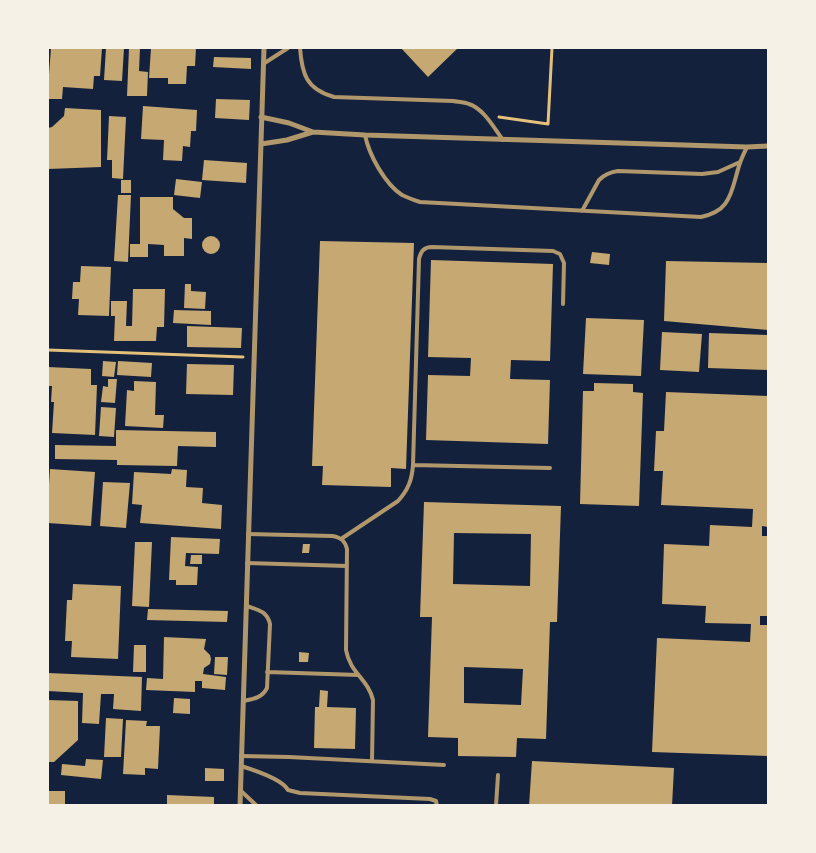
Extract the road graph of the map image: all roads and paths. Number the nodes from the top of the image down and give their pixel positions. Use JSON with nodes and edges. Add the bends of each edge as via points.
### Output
{"nodes":[{"id":1,"x":264,"y":48,"type":"edge"},
{"id":2,"x":288,"y":48,"type":"edge"},
{"id":3,"x":300,"y":48,"type":"edge"},
{"id":4,"x":552,"y":48,"type":"edge"},
{"id":5,"x":263,"y":64,"type":"junction"},
{"id":6,"x":484,"y":114,"type":"junction"},
{"id":7,"x":262,"y":117,"type":"junction"},
{"id":8,"x":313,"y":132,"type":"junction"},
{"id":9,"x":365,"y":136,"type":"junction"},
{"id":10,"x":503,"y":140,"type":"junction"},
{"id":11,"x":260,"y":144,"type":"junction"},
{"id":12,"x":747,"y":147,"type":"junction"},
{"id":13,"x":767,"y":147,"type":"edge"},
{"id":14,"x":740,"y":162,"type":"junction"},
{"id":15,"x":582,"y":210,"type":"junction"},
{"id":16,"x":563,"y":304,"type":"dead end"},
{"id":17,"x":48,"y":350,"type":"edge"},
{"id":18,"x":254,"y":357,"type":"junction"},
{"id":19,"x":413,"y":465,"type":"junction"},
{"id":20,"x":550,"y":468,"type":"dead end"},
{"id":21,"x":248,"y":534,"type":"junction"},
{"id":22,"x":341,"y":539,"type":"junction"},
{"id":23,"x":247,"y":563,"type":"junction"},
{"id":24,"x":346,"y":566,"type":"junction"},
{"id":25,"x":247,"y":606,"type":"junction"},
{"id":26,"x":267,"y":672,"type":"junction"},
{"id":27,"x":358,"y":675,"type":"junction"},
{"id":28,"x":244,"y":700,"type":"junction"},
{"id":29,"x":241,"y":756,"type":"junction"},
{"id":30,"x":372,"y":761,"type":"junction"},
{"id":31,"x":444,"y":765,"type":"dead end"},
{"id":32,"x":241,"y":766,"type":"junction"},
{"id":33,"x":498,"y":776,"type":"dead end"},
{"id":34,"x":240,"y":790,"type":"junction"},
{"id":35,"x":240,"y":806,"type":"edge"},
{"id":36,"x":257,"y":806,"type":"edge"},
{"id":37,"x":437,"y":806,"type":"edge"},
{"id":38,"x":496,"y":806,"type":"edge"}],
"edges":[{"from":1,"to":5,"type":"street"},
{"from":2,"to":5,"type":"lane"},
{"from":3,"to":6,"type":"lane","via":[[306,78],[325,94],[460,102],[478,108]]},
{"from":4,"to":6,"type":"path","via":[[548,124]]},
{"from":5,"to":7,"type":"street"},
{"from":6,"to":10,"type":"lane"},
{"from":7,"to":8,"type":"street"},
{"from":7,"to":11,"type":"street"},
{"from":8,"to":9,"type":"street"},
{"from":8,"to":11,"type":"street"},
{"from":9,"to":10,"type":"street"},
{"from":9,"to":15,"type":"lane","via":[[370,154],[390,184],[412,200]]},
{"from":10,"to":12,"type":"street"},
{"from":11,"to":18,"type":"street"},
{"from":12,"to":13,"type":"street"},
{"from":12,"to":14,"type":"lane"},
{"from":14,"to":15,"type":"lane","via":[[702,174],[607,173],[599,180]]},
{"from":14,"to":15,"type":"lane","via":[[725,204],[710,215]]},
{"from":16,"to":19,"type":"lane","via":[[564,263],[560,254],[553,250],[428,247],[422,251],[419,259]]},
{"from":17,"to":18,"type":"path"},
{"from":18,"to":21,"type":"street"},
{"from":19,"to":20,"type":"lane"},
{"from":19,"to":22,"type":"lane","via":[[408,488],[398,501]]},
{"from":21,"to":22,"type":"lane","via":[[332,536]]},
{"from":21,"to":23,"type":"street"},
{"from":22,"to":24,"type":"lane","via":[[347,549]]},
{"from":23,"to":24,"type":"lane"},
{"from":23,"to":25,"type":"street"},
{"from":24,"to":27,"type":"lane","via":[[346,650],[348,661]]},
{"from":25,"to":26,"type":"lane","via":[[266,614],[270,624]]},
{"from":25,"to":28,"type":"street"},
{"from":26,"to":27,"type":"lane"},
{"from":26,"to":28,"type":"lane","via":[[265,692],[257,698]]},
{"from":27,"to":30,"type":"lane","via":[[373,700]]},
{"from":28,"to":29,"type":"street"},
{"from":29,"to":30,"type":"lane"},
{"from":29,"to":32,"type":"street"},
{"from":30,"to":31,"type":"lane"},
{"from":32,"to":34,"type":"street"},
{"from":32,"to":37,"type":"lane","via":[[300,793],[433,799]]},
{"from":33,"to":38,"type":"lane"},
{"from":34,"to":35,"type":"street"},
{"from":34,"to":36,"type":"lane"}]}
